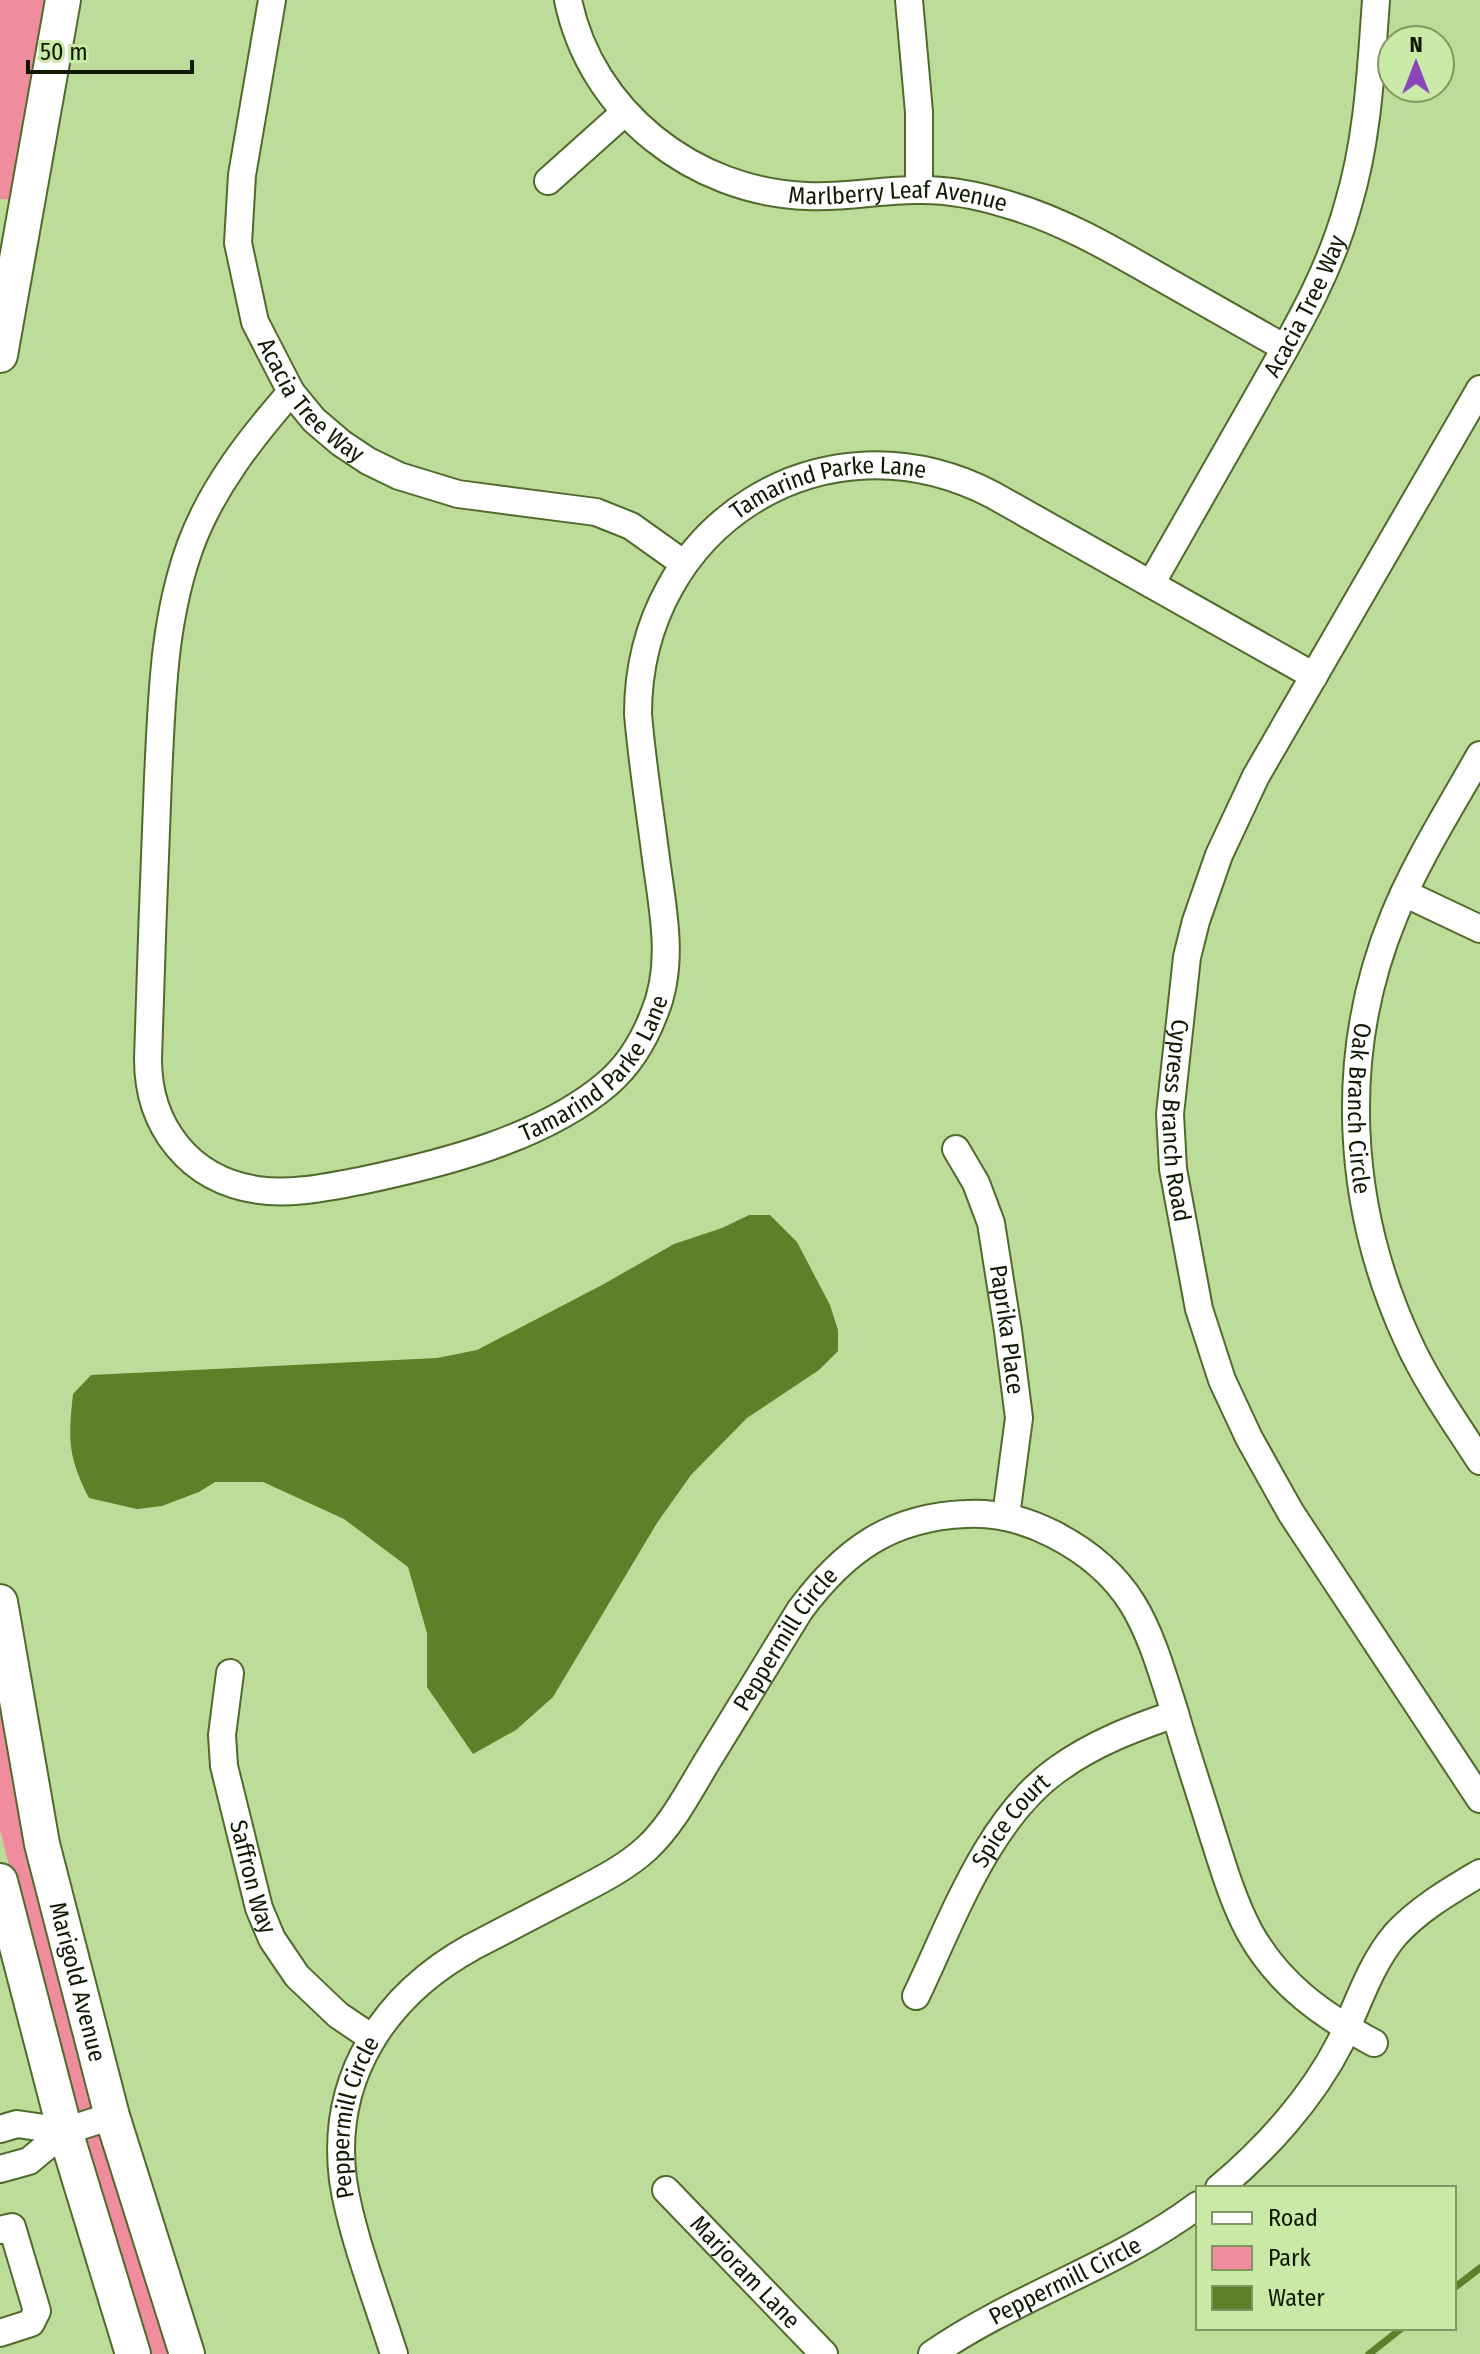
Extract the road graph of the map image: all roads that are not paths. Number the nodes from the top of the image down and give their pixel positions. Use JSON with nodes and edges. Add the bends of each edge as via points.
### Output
{"nodes":[{"id":1,"x":63,"y":0,"type":"edge"},
{"id":2,"x":272,"y":0,"type":"edge"},
{"id":3,"x":568,"y":0,"type":"edge"},
{"id":4,"x":909,"y":0,"type":"edge"},
{"id":5,"x":1376,"y":0,"type":"edge"},
{"id":6,"x":624,"y":113,"type":"junction"},
{"id":7,"x":548,"y":181,"type":"dead end"},
{"id":8,"x":919,"y":190,"type":"junction"},
{"id":9,"x":9,"y":250,"type":"edge"},
{"id":10,"x":1285,"y":348,"type":"junction"},
{"id":11,"x":0,"y":355,"type":"edge"},
{"id":12,"x":1480,"y":389,"type":"edge"},
{"id":13,"x":291,"y":392,"type":"junction"},
{"id":14,"x":683,"y":563,"type":"junction"},
{"id":15,"x":1151,"y":584,"type":"junction"},
{"id":16,"x":1314,"y":676,"type":"junction"},
{"id":17,"x":1480,"y":755,"type":"edge"},
{"id":18,"x":1404,"y":893,"type":"junction"},
{"id":19,"x":1480,"y":929,"type":"edge"},
{"id":20,"x":956,"y":1149,"type":"dead end"},
{"id":21,"x":1480,"y":1461,"type":"edge"},
{"id":22,"x":1006,"y":1516,"type":"junction"},
{"id":23,"x":0,"y":1602,"type":"edge"},
{"id":24,"x":230,"y":1673,"type":"dead end"},
{"id":25,"x":1175,"y":1714,"type":"junction"},
{"id":26,"x":1480,"y":1799,"type":"edge"},
{"id":27,"x":1480,"y":1873,"type":"edge"},
{"id":28,"x":0,"y":1881,"type":"edge"},
{"id":29,"x":916,"y":1996,"type":"dead end"},
{"id":30,"x":1346,"y":2028,"type":"junction"},
{"id":31,"x":372,"y":2038,"type":"junction"},
{"id":32,"x":1374,"y":2043,"type":"dead end"},
{"id":33,"x":112,"y":2116,"type":"junction"},
{"id":34,"x":0,"y":2129,"type":"edge"},
{"id":35,"x":65,"y":2131,"type":"junction"},
{"id":36,"x":0,"y":2169,"type":"edge"},
{"id":37,"x":1221,"y":2186,"type":"edge"},
{"id":38,"x":666,"y":2190,"type":"dead end"},
{"id":39,"x":1196,"y":2206,"type":"edge"},
{"id":40,"x":0,"y":2230,"type":"edge"},
{"id":41,"x":0,"y":2333,"type":"edge"},
{"id":42,"x":133,"y":2354,"type":"edge"},
{"id":43,"x":187,"y":2354,"type":"edge"},
{"id":44,"x":394,"y":2354,"type":"edge"},
{"id":45,"x":824,"y":2354,"type":"edge"},
{"id":46,"x":932,"y":2354,"type":"edge"}],
"edges":[{"from":1,"to":9,"type":"main road"},
{"from":2,"to":13,"type":"street","name":"Acacia Tree Way","via":[[242,175],[238,243],[255,322]]},
{"from":3,"to":6,"type":"street","name":"Marlberry Leaf Avenue","via":[[586,50]]},
{"from":4,"to":8,"type":"street","via":[[919,112]]},
{"from":5,"to":10,"type":"street","name":"Acacia Tree Way","via":[[1363,141],[1348,206],[1326,271]]},
{"from":6,"to":7,"type":"street"},
{"from":6,"to":8,"type":"street","name":"Marlberry Leaf Avenue","via":[[695,166],[750,188],[806,196]]},
{"from":8,"to":10,"type":"street","name":"Marlberry Leaf Avenue","via":[[1005,204],[1068,227]]},
{"from":9,"to":11,"type":"main road"},
{"from":10,"to":15,"type":"street","name":"Acacia Tree Way"},
{"from":12,"to":16,"type":"street","name":"Cypress Branch Road"},
{"from":13,"to":14,"type":"street","name":"Acacia Tree Way","via":[[341,443],[399,476],[458,494],[596,512],[631,526]]},
{"from":13,"to":14,"type":"street","name":"Tamarind Parke Lane","via":[[255,433],[210,502],[178,584],[164,659],[149,1089],[158,1118],[177,1146],[220,1178],[257,1190],[295,1191],[459,1156],[547,1122],[606,1085],[626,1063],[655,1013],[666,969],[638,691],[651,630]]},
{"from":14,"to":15,"type":"street","name":"Tamarind Parke Lane","via":[[738,510],[773,490],[847,467],[898,465],[971,483]]},
{"from":15,"to":16,"type":"street","name":"Tamarind Parke Lane"},
{"from":16,"to":26,"type":"street","name":"Cypress Branch Road","via":[[1241,806],[1196,921],[1172,1082],[1175,1182],[1205,1333],[1244,1427],[1291,1513]]},
{"from":17,"to":18,"type":"street","name":"Oak Branch Circle"},
{"from":18,"to":19,"type":"street"},
{"from":18,"to":21,"type":"street","name":"Oak Branch Circle","via":[[1371,982],[1360,1042],[1355,1119],[1360,1188],[1374,1252],[1409,1344]]},
{"from":20,"to":22,"type":"street","name":"Paprika Place","via":[[991,1223],[1008,1331],[1019,1418]]},
{"from":22,"to":25,"type":"street","name":"Peppermill Circle","via":[[1064,1540],[1116,1580],[1144,1622]]},
{"from":22,"to":31,"type":"street","name":"Peppermill Circle","via":[[924,1518],[867,1542],[842,1562],[800,1610],[673,1817],[647,1848],[599,1881],[443,1964],[403,1997]]},
{"from":23,"to":33,"type":"main road","name":"Marigold Avenue","via":[[42,1844]]},
{"from":24,"to":31,"type":"street","name":"Saffron Way","via":[[222,1750],[259,1908],[297,1976]]},
{"from":25,"to":29,"type":"street","name":"Spice Court","via":[[1095,1746],[1056,1770],[1025,1799],[976,1872]]},
{"from":25,"to":30,"type":"street","name":"Peppermill Circle","via":[[1249,1930],[1299,1996]]},
{"from":27,"to":30,"type":"street","via":[[1414,1916],[1394,1937]]},
{"from":28,"to":35,"type":"main road","name":"Marigold Avenue"},
{"from":30,"to":32,"type":"street","name":"Peppermill Circle"},
{"from":30,"to":37,"type":"street","via":[[1313,2086],[1275,2135]]},
{"from":31,"to":44,"type":"street","name":"Peppermill Circle","via":[[350,2091],[341,2162],[351,2214]]},
{"from":33,"to":35,"type":"street"},
{"from":33,"to":43,"type":"main road","name":"Marigold Avenue"},
{"from":34,"to":35,"type":"street","via":[[17,2124]]},
{"from":35,"to":36,"type":"street","via":[[29,2161]]},
{"from":35,"to":42,"type":"main road","name":"Marigold Avenue"},
{"from":38,"to":45,"type":"street","name":"Marjoram Lane"},
{"from":39,"to":46,"type":"street","name":"Peppermill Circle"},
{"from":40,"to":41,"type":"street","via":[[12,2227],[37,2311],[31,2323]]}]}
